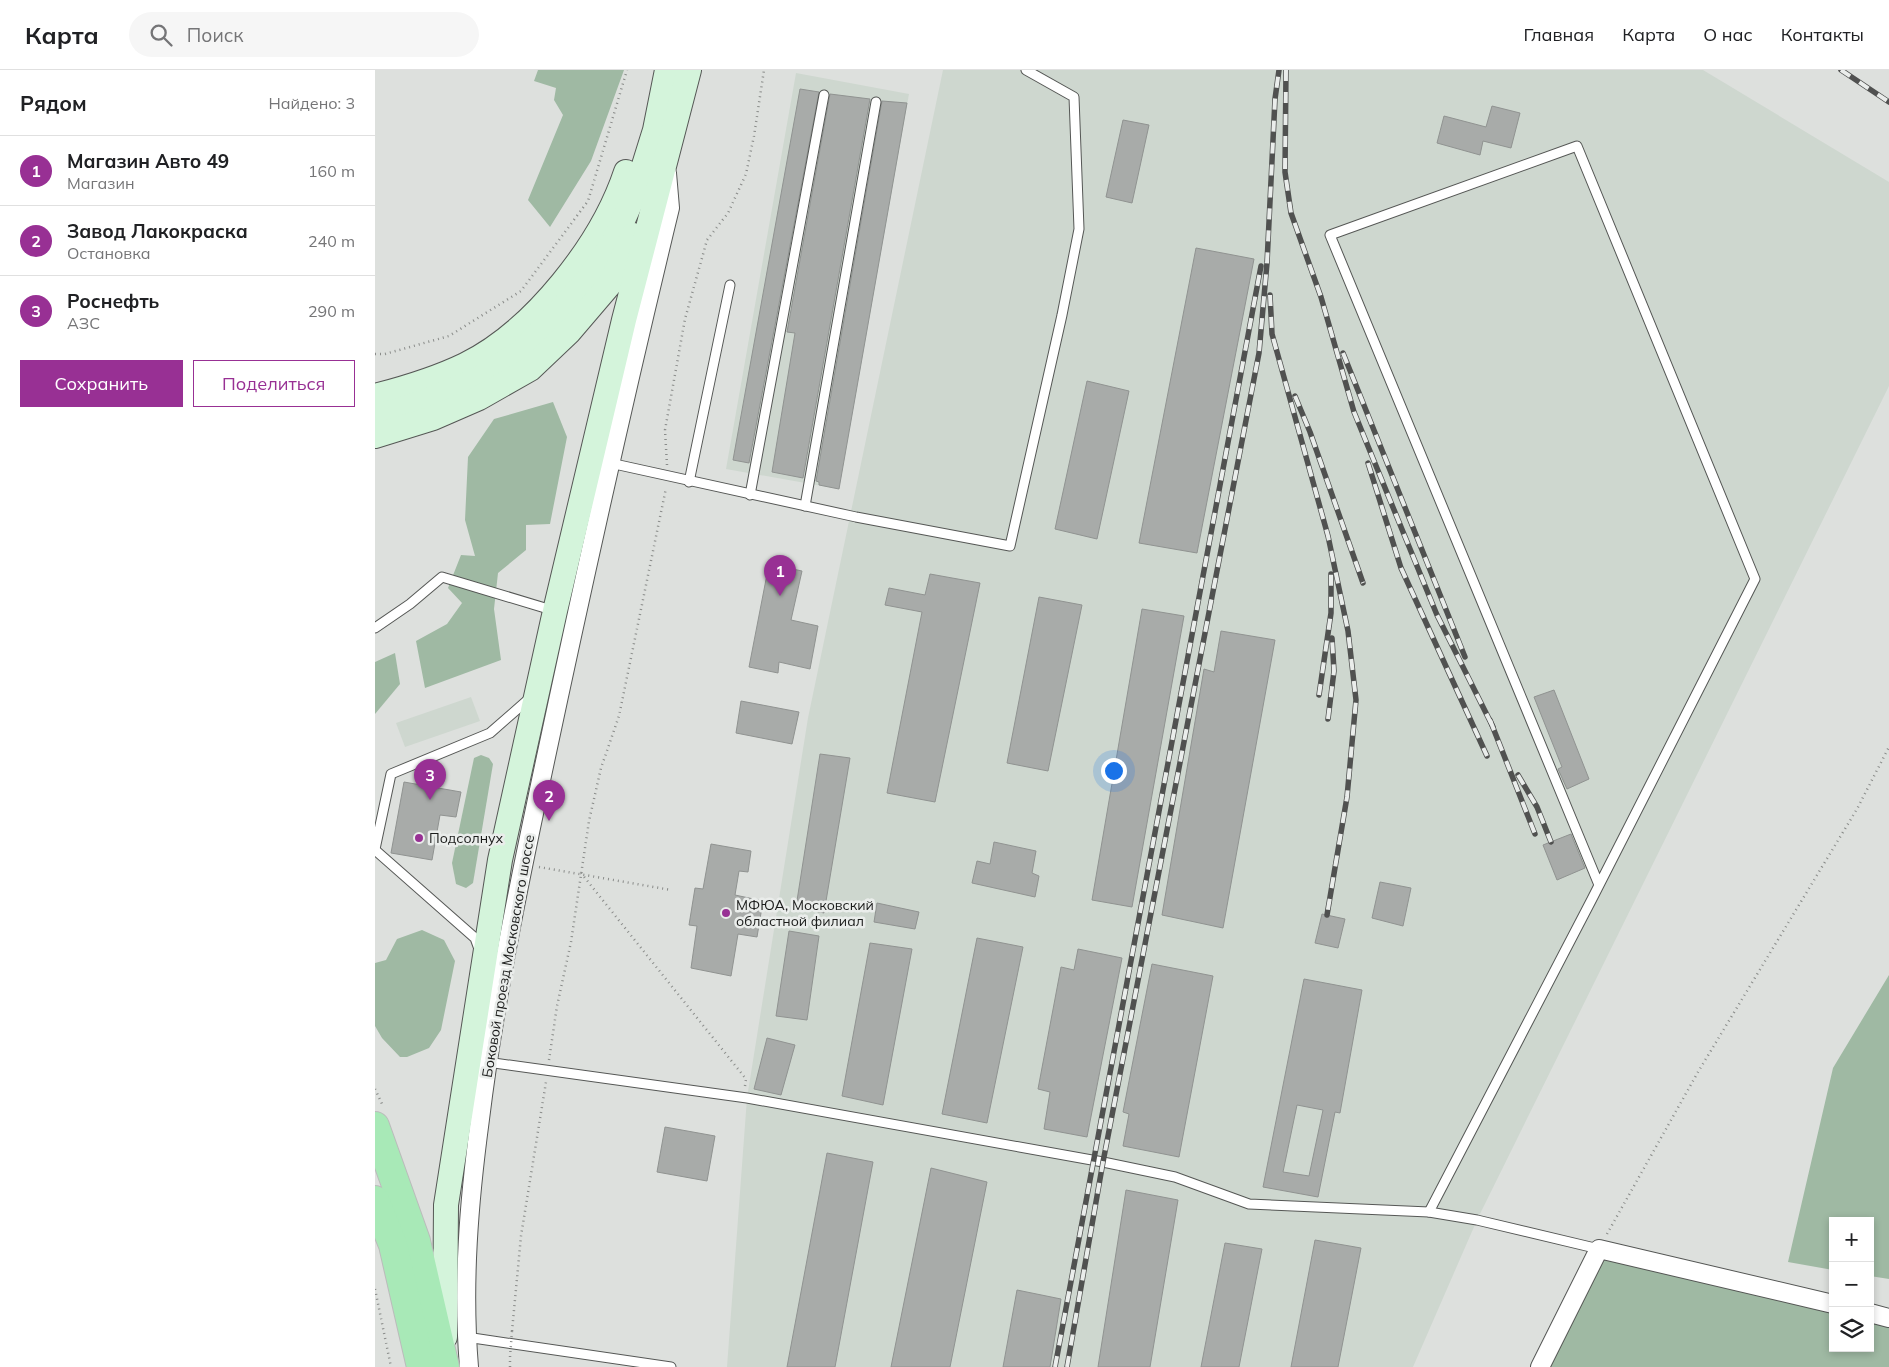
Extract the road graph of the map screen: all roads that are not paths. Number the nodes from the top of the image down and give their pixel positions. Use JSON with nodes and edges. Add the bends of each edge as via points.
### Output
{"nodes":[{"id":1,"x":659,"y":70,"type":"edge"},
{"id":2,"x":667,"y":70,"type":"edge"},
{"id":3,"x":689,"y":70,"type":"edge"},
{"id":4,"x":1026,"y":70,"type":"edge"},
{"id":5,"x":825,"y":95,"type":"dead end"},
{"id":6,"x":876,"y":102,"type":"dead end"},
{"id":7,"x":655,"y":130,"type":"junction"},
{"id":8,"x":666,"y":164,"type":"junction"},
{"id":9,"x":730,"y":285,"type":"dead end"},
{"id":10,"x":375,"y":396,"type":"edge"},
{"id":11,"x":375,"y":417,"type":"edge"},
{"id":12,"x":375,"y":436,"type":"edge"},
{"id":13,"x":610,"y":463,"type":"junction"},
{"id":14,"x":689,"y":482,"type":"junction"},
{"id":15,"x":750,"y":495,"type":"junction"},
{"id":16,"x":805,"y":506,"type":"junction"},
{"id":17,"x":555,"y":611,"type":"junction"},
{"id":18,"x":375,"y":628,"type":"edge"},
{"id":19,"x":537,"y":691,"type":"junction"},
{"id":20,"x":375,"y":849,"type":"edge"},
{"id":21,"x":1599,"y":885,"type":"junction"},
{"id":22,"x":483,"y":961,"type":"junction"},
{"id":23,"x":487,"y":1062,"type":"junction"},
{"id":24,"x":375,"y":1126,"type":"edge"},
{"id":25,"x":375,"y":1200,"type":"edge"},
{"id":26,"x":1429,"y":1212,"type":"junction"},
{"id":27,"x":1599,"y":1249,"type":"junction"},
{"id":28,"x":1829,"y":1303,"type":"edge"},
{"id":29,"x":1874,"y":1314,"type":"edge"},
{"id":30,"x":1889,"y":1318,"type":"edge"},
{"id":31,"x":466,"y":1337,"type":"junction"},
{"id":32,"x":620,"y":1363,"type":"edge"},
{"id":33,"x":445,"y":1366,"type":"edge"},
{"id":34,"x":671,"y":1367,"type":"edge"},
{"id":35,"x":1540,"y":1367,"type":"edge"}],
"edges":[{"from":1,"to":10,"type":"main road","via":[[620,189],[586,249],[551,297],[509,337],[467,364],[420,384]]},
{"from":2,"to":7,"type":"main road"},
{"from":3,"to":8,"type":"main road"},
{"from":4,"to":16,"type":"lane","via":[[1074,97],[1079,229],[1010,546]]},
{"from":5,"to":15,"type":"lane"},
{"from":6,"to":16,"type":"lane"},
{"from":7,"to":8,"type":"street","name":"Боковой проезд Московского шоссе"},
{"from":7,"to":11,"type":"main road","via":[[635,191],[612,245],[585,283],[521,352],[474,381]]},
{"from":8,"to":12,"type":"main road","via":[[610,284],[569,332],[530,369],[479,398],[433,418]]},
{"from":8,"to":13,"type":"street","name":"Боковой проезд Московского шоссе","via":[[670,208]]},
{"from":8,"to":17,"type":"main road","via":[[624,320]]},
{"from":9,"to":14,"type":"lane"},
{"from":13,"to":14,"type":"lane"},
{"from":13,"to":23,"type":"street","name":"Боковой проезд Московского шоссе","via":[[523,865]]},
{"from":14,"to":15,"type":"lane"},
{"from":15,"to":16,"type":"lane"},
{"from":17,"to":18,"type":"lane","via":[[442,577]]},
{"from":17,"to":19,"type":"main road"},
{"from":19,"to":20,"type":"lane","via":[[490,733],[391,774]]},
{"from":19,"to":22,"type":"main road","via":[[500,860]]},
{"from":20,"to":22,"type":"lane","via":[[475,938]]},
{"from":21,"to":21,"type":"lane","via":[[1755,579],[1577,146],[1329,235]]},
{"from":21,"to":26,"type":"lane"},
{"from":22,"to":33,"type":"main road","via":[[446,1205]]},
{"from":23,"to":26,"type":"lane","via":[[743,1097],[1103,1162],[1175,1177],[1249,1204]]},
{"from":23,"to":31,"type":"street","name":"Боковой проезд Московского шоссе","via":[[469,1205]]},
{"from":24,"to":33,"type":"main road","via":[[416,1241]]},
{"from":25,"to":33,"type":"main road"},
{"from":26,"to":27,"type":"lane"},
{"from":27,"to":28,"type":"street"},
{"from":27,"to":35,"type":"street"},
{"from":29,"to":30,"type":"street"},
{"from":31,"to":32,"type":"lane"},
{"from":31,"to":33,"type":"street","name":"Боковой проезд Московского шоссе"},
{"from":32,"to":34,"type":"lane"}]}
